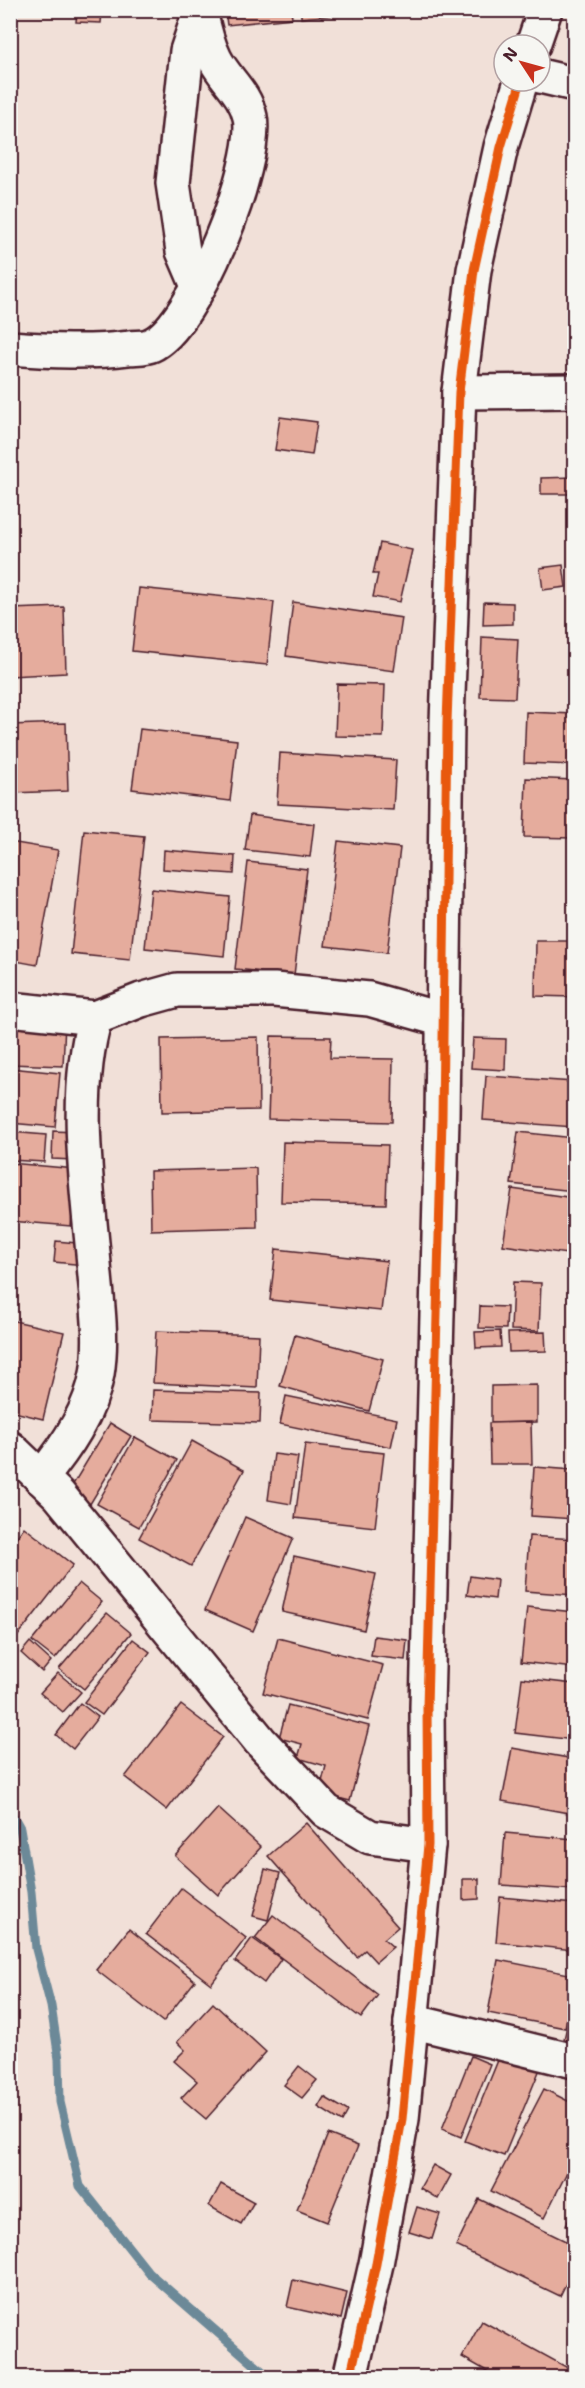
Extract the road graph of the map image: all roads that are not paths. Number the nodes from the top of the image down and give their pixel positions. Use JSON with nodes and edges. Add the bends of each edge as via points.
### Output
{"nodes":[{"id":1,"x":545,"y":10,"type":"edge"},
{"id":2,"x":200,"y":11,"type":"edge"},
{"id":3,"x":537,"y":33,"type":"edge"},
{"id":4,"x":552,"y":79,"type":"edge"},
{"id":5,"x":574,"y":84,"type":"edge"},
{"id":6,"x":517,"y":93,"type":"edge"},
{"id":7,"x":198,"y":286,"type":"junction"},
{"id":8,"x":10,"y":348,"type":"edge"},
{"id":9,"x":574,"y":391,"type":"edge"},
{"id":10,"x":459,"y":392,"type":"junction"},
{"id":11,"x":444,"y":980,"type":"junction"},
{"id":12,"x":369,"y":999,"type":"junction"},
{"id":13,"x":10,"y":1009,"type":"edge"},
{"id":14,"x":95,"y":1018,"type":"junction"},
{"id":15,"x":443,"y":1020,"type":"junction"},
{"id":16,"x":10,"y":1448,"type":"edge"},
{"id":17,"x":41,"y":1478,"type":"junction"},
{"id":18,"x":428,"y":1845,"type":"junction"},
{"id":19,"x":411,"y":2021,"type":"junction"},
{"id":20,"x":574,"y":2061,"type":"edge"},
{"id":21,"x":350,"y":2378,"type":"edge"}],
"edges":[{"from":1,"to":3,"type":"street"},
{"from":2,"to":7,"type":"street","via":[[187,51],[173,183],[183,250]]},
{"from":2,"to":7,"type":"street","via":[[215,58],[243,99],[250,118],[249,155],[237,203]]},
{"from":4,"to":5,"type":"street"},
{"from":6,"to":10,"type":"street","via":[[501,147],[474,270]]},
{"from":7,"to":8,"type":"street","via":[[180,318],[151,345],[92,353]]},
{"from":9,"to":10,"type":"street"},
{"from":10,"to":11,"type":"street","via":[[447,722]]},
{"from":11,"to":12,"type":"street"},
{"from":11,"to":15,"type":"street"},
{"from":12,"to":14,"type":"street","via":[[274,990],[177,990]]},
{"from":12,"to":15,"type":"street"},
{"from":13,"to":14,"type":"street"},
{"from":14,"to":17,"type":"street","via":[[87,1045],[84,1100],[101,1334],[97,1375],[83,1415],[62,1453]]},
{"from":15,"to":18,"type":"street","via":[[427,1707]]},
{"from":16,"to":17,"type":"street"},
{"from":17,"to":18,"type":"street","via":[[260,1741],[326,1811],[370,1837]]},
{"from":18,"to":19,"type":"street"},
{"from":19,"to":20,"type":"street"},
{"from":19,"to":21,"type":"street","via":[[402,2119],[376,2264]]}]}
